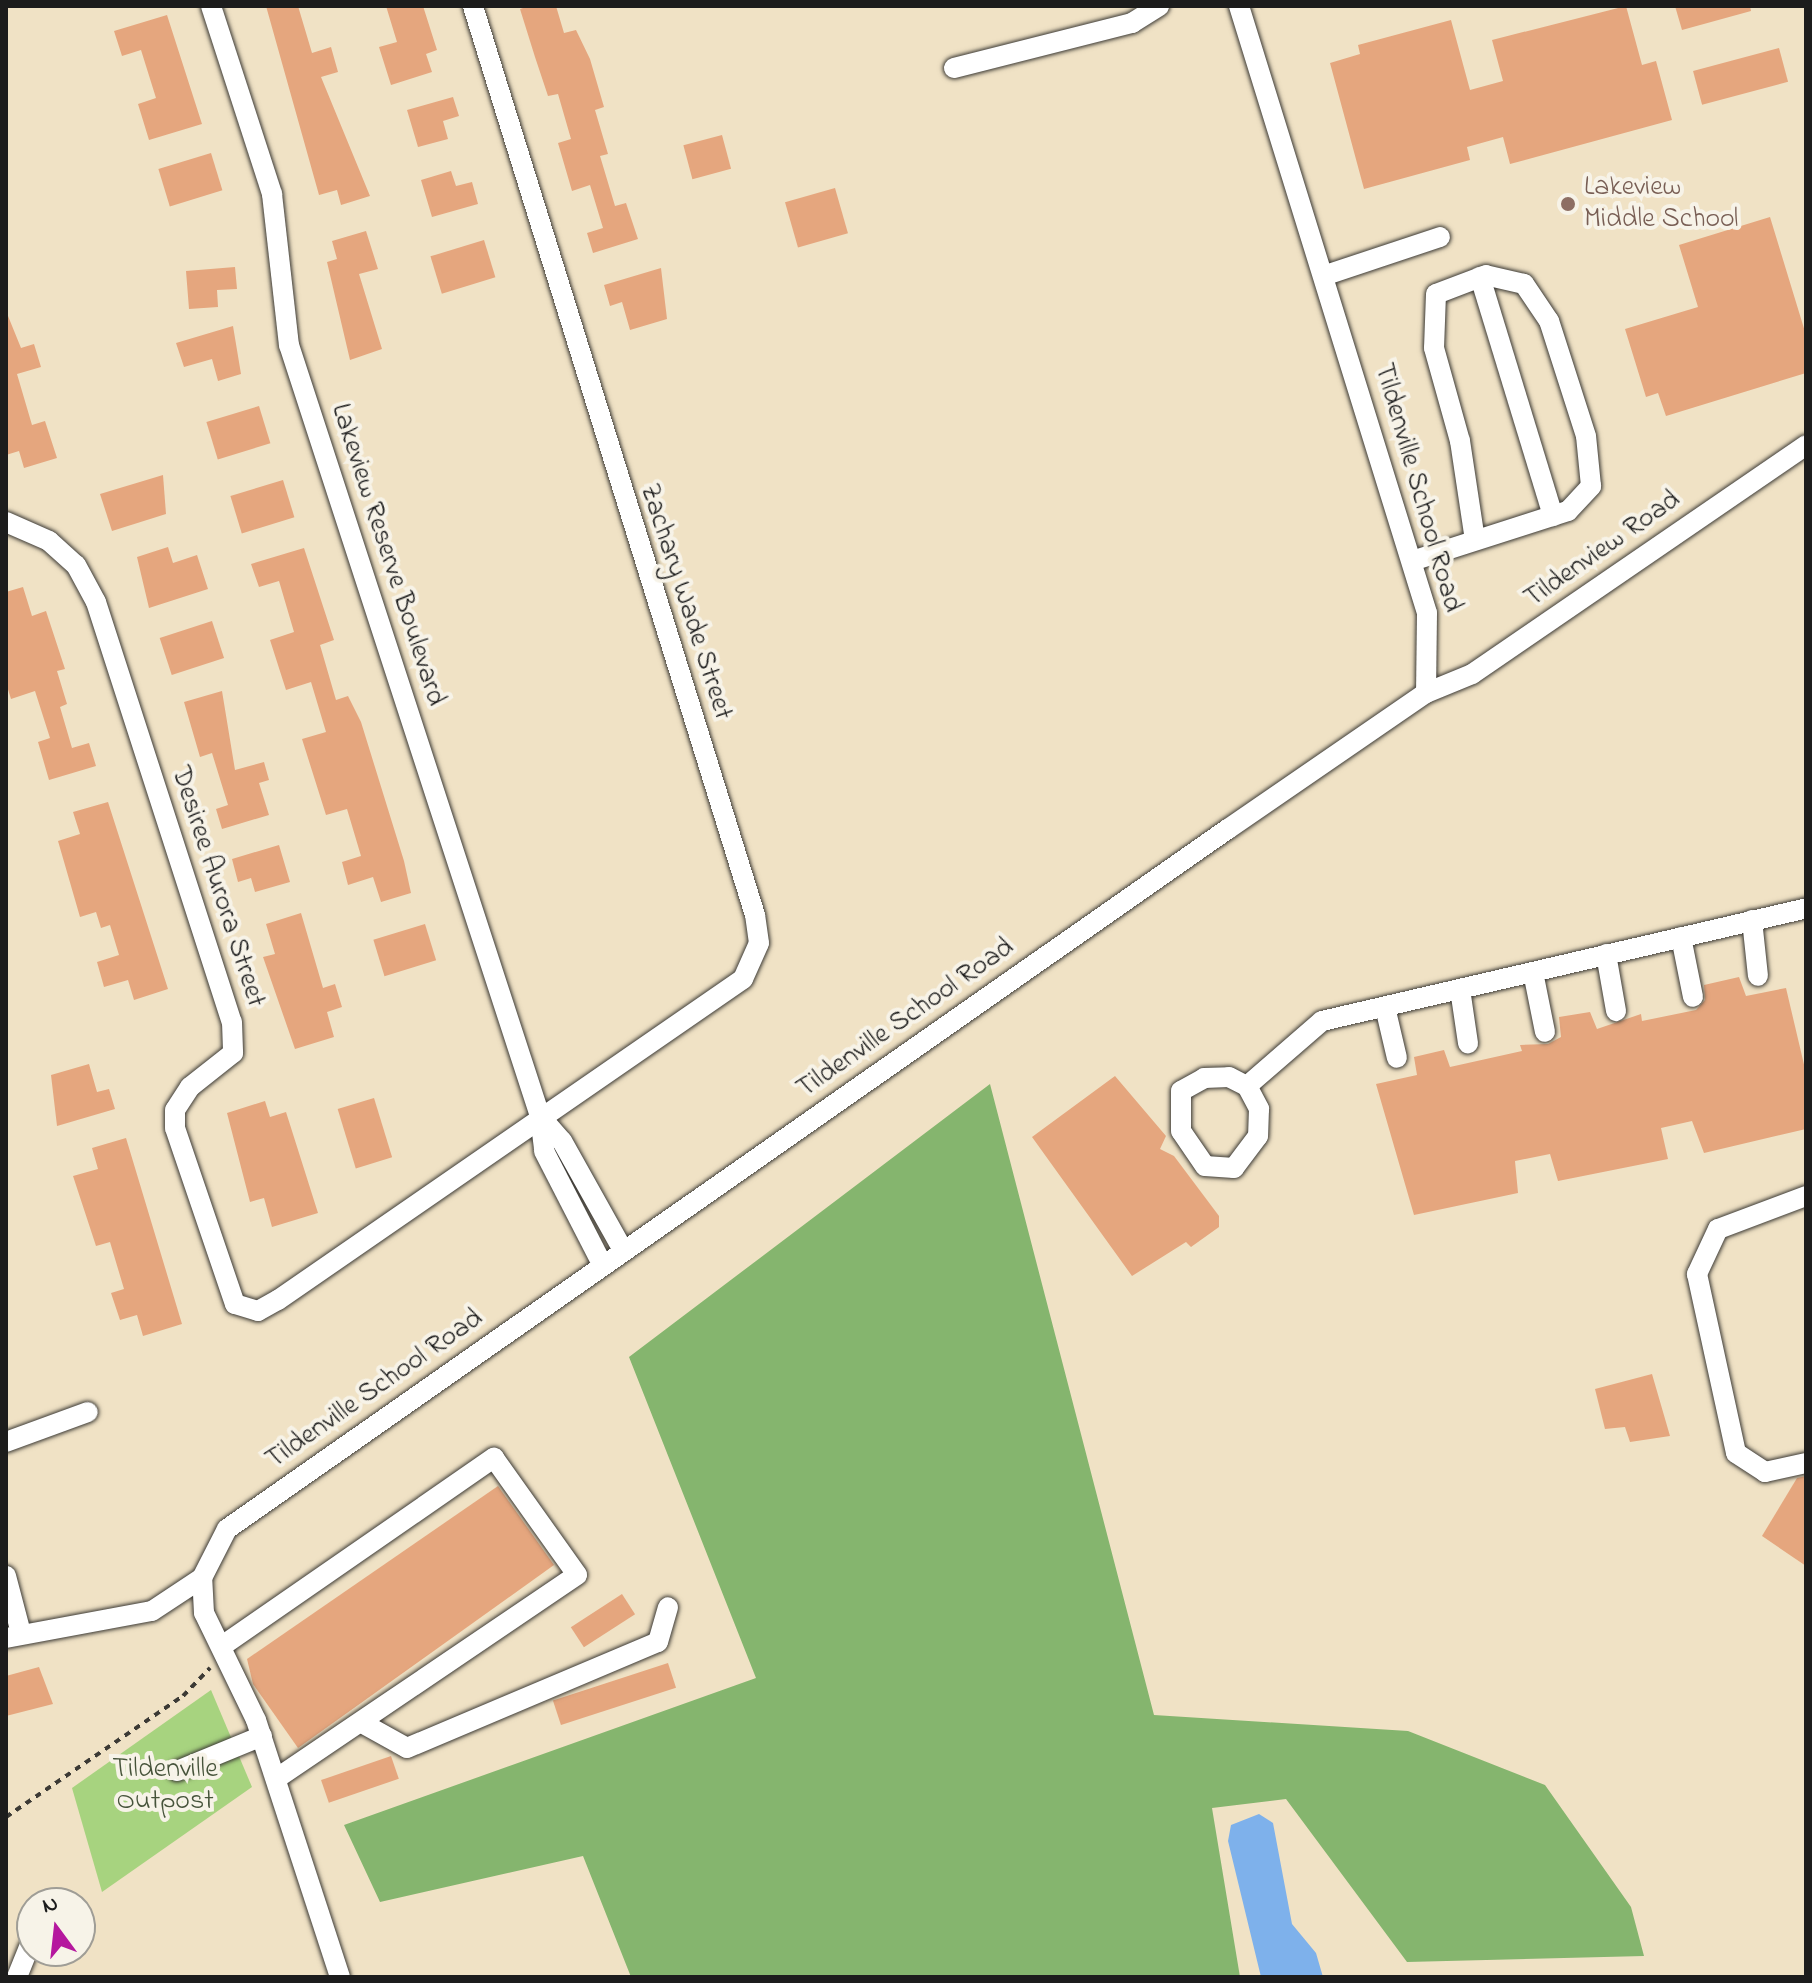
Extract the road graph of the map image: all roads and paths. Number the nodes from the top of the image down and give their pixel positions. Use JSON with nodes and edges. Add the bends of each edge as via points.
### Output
{"nodes":[{"id":1,"x":211,"y":6,"type":"edge"},
{"id":2,"x":473,"y":6,"type":"edge"},
{"id":3,"x":1159,"y":6,"type":"edge"},
{"id":4,"x":1239,"y":6,"type":"edge"},
{"id":5,"x":954,"y":68,"type":"dead end"},
{"id":6,"x":1440,"y":237,"type":"dead end"},
{"id":7,"x":1326,"y":275,"type":"junction"},
{"id":8,"x":1480,"y":277,"type":"junction"},
{"id":9,"x":1806,"y":445,"type":"edge"},
{"id":10,"x":1553,"y":516,"type":"junction"},
{"id":11,"x":6,"y":522,"type":"edge"},
{"id":12,"x":1475,"y":540,"type":"junction"},
{"id":13,"x":1412,"y":561,"type":"junction"},
{"id":14,"x":1426,"y":693,"type":"junction"},
{"id":15,"x":1806,"y":908,"type":"edge"},
{"id":16,"x":1752,"y":920,"type":"junction"},
{"id":17,"x":1681,"y":937,"type":"junction"},
{"id":18,"x":1606,"y":954,"type":"junction"},
{"id":19,"x":1533,"y":972,"type":"junction"},
{"id":20,"x":1758,"y":976,"type":"dead end"},
{"id":21,"x":1460,"y":989,"type":"junction"},
{"id":22,"x":1693,"y":997,"type":"dead end"},
{"id":23,"x":1385,"y":1007,"type":"junction"},
{"id":24,"x":1616,"y":1011,"type":"dead end"},
{"id":25,"x":1545,"y":1032,"type":"dead end"},
{"id":26,"x":1468,"y":1043,"type":"dead end"},
{"id":27,"x":1397,"y":1058,"type":"dead end"},
{"id":28,"x":1247,"y":1086,"type":"junction"},
{"id":29,"x":540,"y":1116,"type":"junction"},
{"id":30,"x":1806,"y":1196,"type":"edge"},
{"id":31,"x":623,"y":1250,"type":"junction"},
{"id":32,"x":602,"y":1264,"type":"junction"},
{"id":33,"x":88,"y":1412,"type":"dead end"},
{"id":34,"x":6,"y":1442,"type":"edge"},
{"id":35,"x":1806,"y":1463,"type":"edge"},
{"id":36,"x":6,"y":1576,"type":"edge"},
{"id":37,"x":202,"y":1578,"type":"junction"},
{"id":38,"x":668,"y":1607,"type":"dead end"},
{"id":39,"x":13,"y":1635,"type":"edge"},
{"id":40,"x":218,"y":1654,"type":"junction"},
{"id":41,"x":362,"y":1723,"type":"junction"},
{"id":42,"x":262,"y":1736,"type":"junction"},
{"id":43,"x":177,"y":1771,"type":"dead end"},
{"id":44,"x":278,"y":1780,"type":"junction"},
{"id":45,"x":6,"y":1817,"type":"edge"},
{"id":46,"x":340,"y":1977,"type":"edge"}],
"edges":[{"from":1,"to":29,"type":"street","name":"Lakeview Reserve Boulevard","via":[[272,194],[283,248],[279,301],[289,345]]},
{"from":2,"to":29,"type":"street","name":"Zachary Wade Street","via":[[759,943],[743,979]]},
{"from":3,"to":5,"type":"street","via":[[1132,23]]},
{"from":4,"to":7,"type":"street","name":"Tildenville School Road"},
{"from":6,"to":7,"type":"street"},
{"from":7,"to":13,"type":"street","name":"Tildenville School Road"},
{"from":8,"to":10,"type":"street"},
{"from":8,"to":10,"type":"street","via":[[1524,284],[1549,321],[1586,436],[1591,486]]},
{"from":8,"to":12,"type":"street","via":[[1436,294],[1434,348],[1460,441]]},
{"from":9,"to":14,"type":"street","name":"Tildenview Road","via":[[1472,674]]},
{"from":10,"to":12,"type":"street"},
{"from":11,"to":29,"type":"street","name":"Desiree Aurora Street","via":[[49,541],[76,565],[96,602],[232,1022],[233,1053],[190,1087],[175,1110],[175,1128],[235,1304],[258,1311],[278,1300]]},
{"from":12,"to":13,"type":"street"},
{"from":13,"to":14,"type":"street","name":"Tildenville School Road","via":[[1431,642]]},
{"from":14,"to":31,"type":"street","name":"Tildenville School Road"},
{"from":15,"to":16,"type":"street"},
{"from":16,"to":17,"type":"street"},
{"from":16,"to":20,"type":"street"},
{"from":17,"to":18,"type":"street"},
{"from":17,"to":22,"type":"street"},
{"from":18,"to":19,"type":"street"},
{"from":18,"to":24,"type":"street"},
{"from":19,"to":21,"type":"street"},
{"from":19,"to":25,"type":"street"},
{"from":21,"to":23,"type":"street"},
{"from":21,"to":26,"type":"street"},
{"from":23,"to":27,"type":"street"},
{"from":23,"to":28,"type":"street","via":[[1322,1021]]},
{"from":28,"to":28,"type":"street","via":[[1259,1109],[1250,1156],[1234,1168],[1205,1166],[1181,1131],[1181,1091],[1204,1078]]},
{"from":29,"to":31,"type":"street","name":"Lakeview Reserve Boulevard","via":[[562,1141]]},
{"from":29,"to":32,"type":"street","name":"Lakeview Reserve Boulevard","via":[[544,1151]]},
{"from":30,"to":35,"type":"street","via":[[1718,1229],[1697,1274],[1736,1453],[1765,1472]]},
{"from":31,"to":32,"type":"street","name":"Tildenville School Road"},
{"from":32,"to":37,"type":"street","name":"Tildenville School Road","via":[[227,1529]]},
{"from":33,"to":34,"type":"street"},
{"from":36,"to":39,"type":"street"},
{"from":37,"to":39,"type":"street","via":[[152,1611]]},
{"from":37,"to":40,"type":"street","via":[[204,1613]]},
{"from":38,"to":41,"type":"street","via":[[658,1642],[407,1748]]},
{"from":40,"to":41,"type":"street","via":[[494,1458],[577,1575]]},
{"from":40,"to":42,"type":"street"},
{"from":40,"to":45,"type":"path","via":[[183,1696]]},
{"from":41,"to":44,"type":"street"},
{"from":42,"to":43,"type":"street"},
{"from":42,"to":44,"type":"street"},
{"from":44,"to":46,"type":"street"}]}
